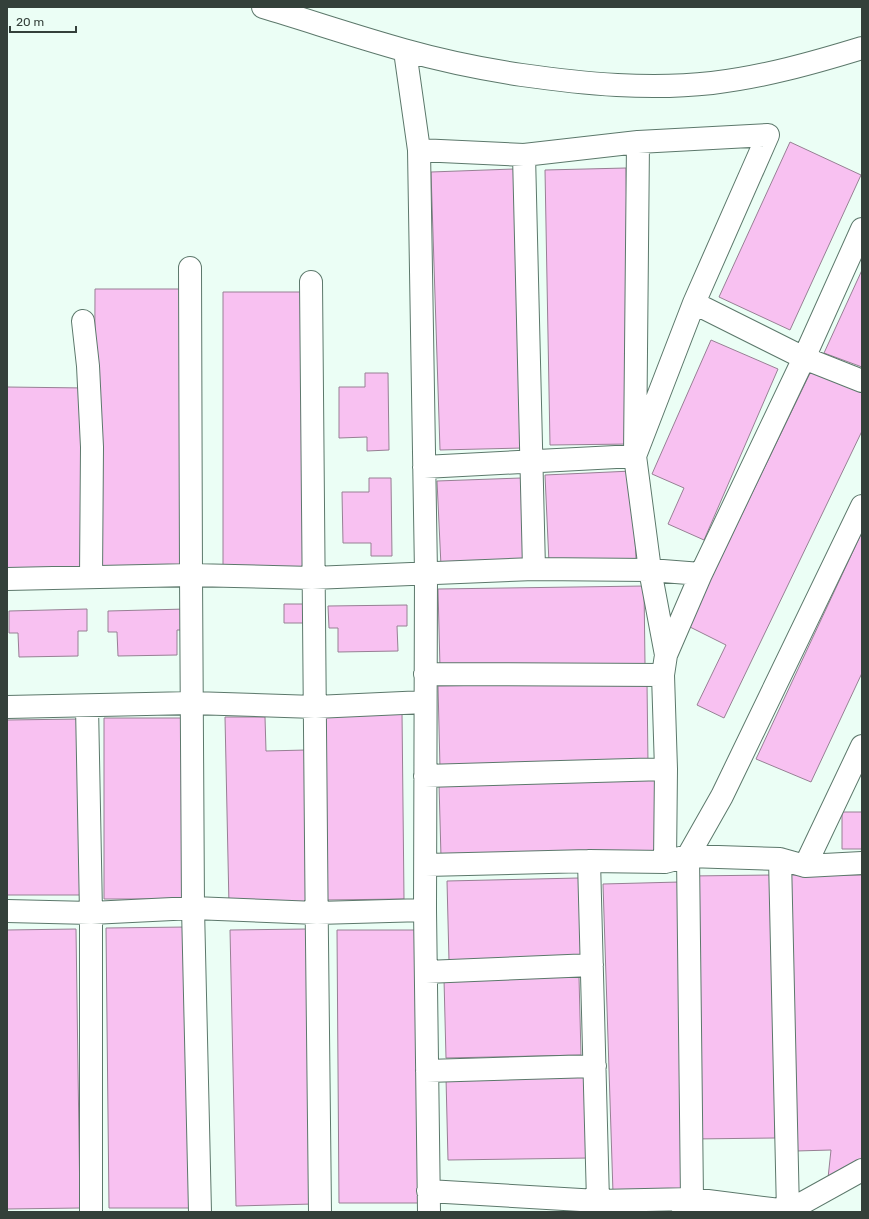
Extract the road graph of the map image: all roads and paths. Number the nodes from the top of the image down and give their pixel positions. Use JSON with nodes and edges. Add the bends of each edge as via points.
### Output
{"nodes":[{"id":1,"x":263,"y":7,"type":"edge"},
{"id":2,"x":862,"y":48,"type":"edge"},
{"id":3,"x":405,"y":51,"type":"junction"},
{"id":4,"x":638,"y":142,"type":"junction"},
{"id":5,"x":419,"y":150,"type":"junction"},
{"id":6,"x":524,"y":155,"type":"junction"},
{"id":7,"x":862,"y":229,"type":"edge"},
{"id":8,"x":190,"y":268,"type":"dead end"},
{"id":9,"x":311,"y":282,"type":"dead end"},
{"id":10,"x":694,"y":303,"type":"junction"},
{"id":11,"x":83,"y":321,"type":"dead end"},
{"id":12,"x":804,"y":358,"type":"junction"},
{"id":13,"x":862,"y":381,"type":"edge"},
{"id":14,"x":636,"y":456,"type":"junction"},
{"id":15,"x":532,"y":462,"type":"junction"},
{"id":16,"x":424,"y":467,"type":"junction"},
{"id":17,"x":862,"y":506,"type":"edge"},
{"id":18,"x":534,"y":569,"type":"junction"},
{"id":19,"x":650,"y":570,"type":"junction"},
{"id":20,"x":426,"y":573,"type":"junction"},
{"id":21,"x":190,"y":574,"type":"junction"},
{"id":22,"x":701,"y":574,"type":"junction"},
{"id":23,"x":91,"y":577,"type":"junction"},
{"id":24,"x":312,"y":578,"type":"junction"},
{"id":25,"x":7,"y":579,"type":"edge"},
{"id":26,"x":665,"y":665,"type":"junction"},
{"id":27,"x":425,"y":674,"type":"junction"},
{"id":28,"x":425,"y":702,"type":"junction"},
{"id":29,"x":192,"y":704,"type":"junction"},
{"id":30,"x":87,"y":706,"type":"junction"},
{"id":31,"x":7,"y":707,"type":"edge"},
{"id":32,"x":315,"y":707,"type":"junction"},
{"id":33,"x":862,"y":746,"type":"edge"},
{"id":34,"x":666,"y":769,"type":"junction"},
{"id":35,"x":425,"y":776,"type":"junction"},
{"id":36,"x":688,"y":856,"type":"junction"},
{"id":37,"x":780,"y":859,"type":"junction"},
{"id":38,"x":589,"y":861,"type":"junction"},
{"id":39,"x":665,"y":862,"type":"junction"},
{"id":40,"x":862,"y":863,"type":"edge"},
{"id":41,"x":426,"y":865,"type":"junction"},
{"id":42,"x":805,"y":866,"type":"junction"},
{"id":43,"x":193,"y":908,"type":"junction"},
{"id":44,"x":425,"y":910,"type":"junction"},
{"id":45,"x":7,"y":911,"type":"edge"},
{"id":46,"x":90,"y":913,"type":"junction"},
{"id":47,"x":317,"y":913,"type":"junction"},
{"id":48,"x":592,"y":965,"type":"junction"},
{"id":49,"x":426,"y":972,"type":"junction"},
{"id":50,"x":595,"y":1066,"type":"junction"},
{"id":51,"x":427,"y":1071,"type":"junction"},
{"id":52,"x":862,"y":1170,"type":"edge"},
{"id":53,"x":428,"y":1202,"type":"edge"},
{"id":54,"x":687,"y":1206,"type":"edge"},
{"id":55,"x":597,"y":1207,"type":"edge"},
{"id":56,"x":788,"y":1211,"type":"edge"},
{"id":57,"x":91,"y":1212,"type":"edge"},
{"id":58,"x":200,"y":1212,"type":"edge"},
{"id":59,"x":320,"y":1212,"type":"edge"}],
"edges":[{"from":1,"to":3,"type":"street"},
{"from":2,"to":3,"type":"street","via":[[778,72],[745,78],[692,85],[644,86],[541,78]]},
{"from":3,"to":5,"type":"street"},
{"from":4,"to":6,"type":"street"},
{"from":4,"to":10,"type":"street","via":[[768,135]]},
{"from":4,"to":14,"type":"street"},
{"from":5,"to":6,"type":"street"},
{"from":5,"to":16,"type":"street"},
{"from":6,"to":15,"type":"street"},
{"from":7,"to":12,"type":"street"},
{"from":8,"to":21,"type":"street"},
{"from":9,"to":24,"type":"street"},
{"from":10,"to":12,"type":"street"},
{"from":10,"to":14,"type":"street"},
{"from":11,"to":23,"type":"street","via":[[92,447]]},
{"from":12,"to":13,"type":"street"},
{"from":12,"to":22,"type":"street"},
{"from":14,"to":15,"type":"street"},
{"from":14,"to":19,"type":"street"},
{"from":15,"to":16,"type":"street"},
{"from":15,"to":18,"type":"street"},
{"from":16,"to":20,"type":"street"},
{"from":17,"to":36,"type":"street","via":[[722,796]]},
{"from":18,"to":19,"type":"street"},
{"from":18,"to":20,"type":"street"},
{"from":19,"to":22,"type":"street"},
{"from":19,"to":26,"type":"street"},
{"from":20,"to":24,"type":"street"},
{"from":20,"to":27,"type":"street"},
{"from":21,"to":23,"type":"street"},
{"from":21,"to":24,"type":"street"},
{"from":21,"to":29,"type":"street"},
{"from":22,"to":26,"type":"street"},
{"from":23,"to":25,"type":"street"},
{"from":24,"to":32,"type":"street"},
{"from":26,"to":27,"type":"street"},
{"from":26,"to":34,"type":"street"},
{"from":27,"to":28,"type":"street"},
{"from":28,"to":32,"type":"street"},
{"from":28,"to":35,"type":"street"},
{"from":29,"to":30,"type":"street"},
{"from":29,"to":32,"type":"street"},
{"from":29,"to":43,"type":"street"},
{"from":30,"to":31,"type":"street"},
{"from":30,"to":46,"type":"street"},
{"from":32,"to":47,"type":"street"},
{"from":33,"to":42,"type":"street"},
{"from":34,"to":35,"type":"street"},
{"from":34,"to":39,"type":"street"},
{"from":35,"to":41,"type":"street"},
{"from":36,"to":37,"type":"street"},
{"from":36,"to":39,"type":"street"},
{"from":36,"to":54,"type":"street"},
{"from":37,"to":42,"type":"street"},
{"from":37,"to":56,"type":"street"},
{"from":38,"to":39,"type":"street"},
{"from":38,"to":41,"type":"street"},
{"from":38,"to":48,"type":"street"},
{"from":40,"to":42,"type":"street"},
{"from":41,"to":44,"type":"street"},
{"from":43,"to":46,"type":"street"},
{"from":43,"to":47,"type":"street"},
{"from":43,"to":58,"type":"street"},
{"from":44,"to":47,"type":"street"},
{"from":44,"to":49,"type":"street"},
{"from":45,"to":46,"type":"street"},
{"from":46,"to":57,"type":"street"},
{"from":47,"to":59,"type":"street"},
{"from":48,"to":49,"type":"street"},
{"from":48,"to":50,"type":"street"},
{"from":49,"to":51,"type":"street"},
{"from":50,"to":51,"type":"street"},
{"from":50,"to":55,"type":"street"},
{"from":51,"to":53,"type":"street"},
{"from":52,"to":56,"type":"street"},
{"from":53,"to":55,"type":"street"},
{"from":54,"to":55,"type":"street"},
{"from":54,"to":56,"type":"street"}]}
